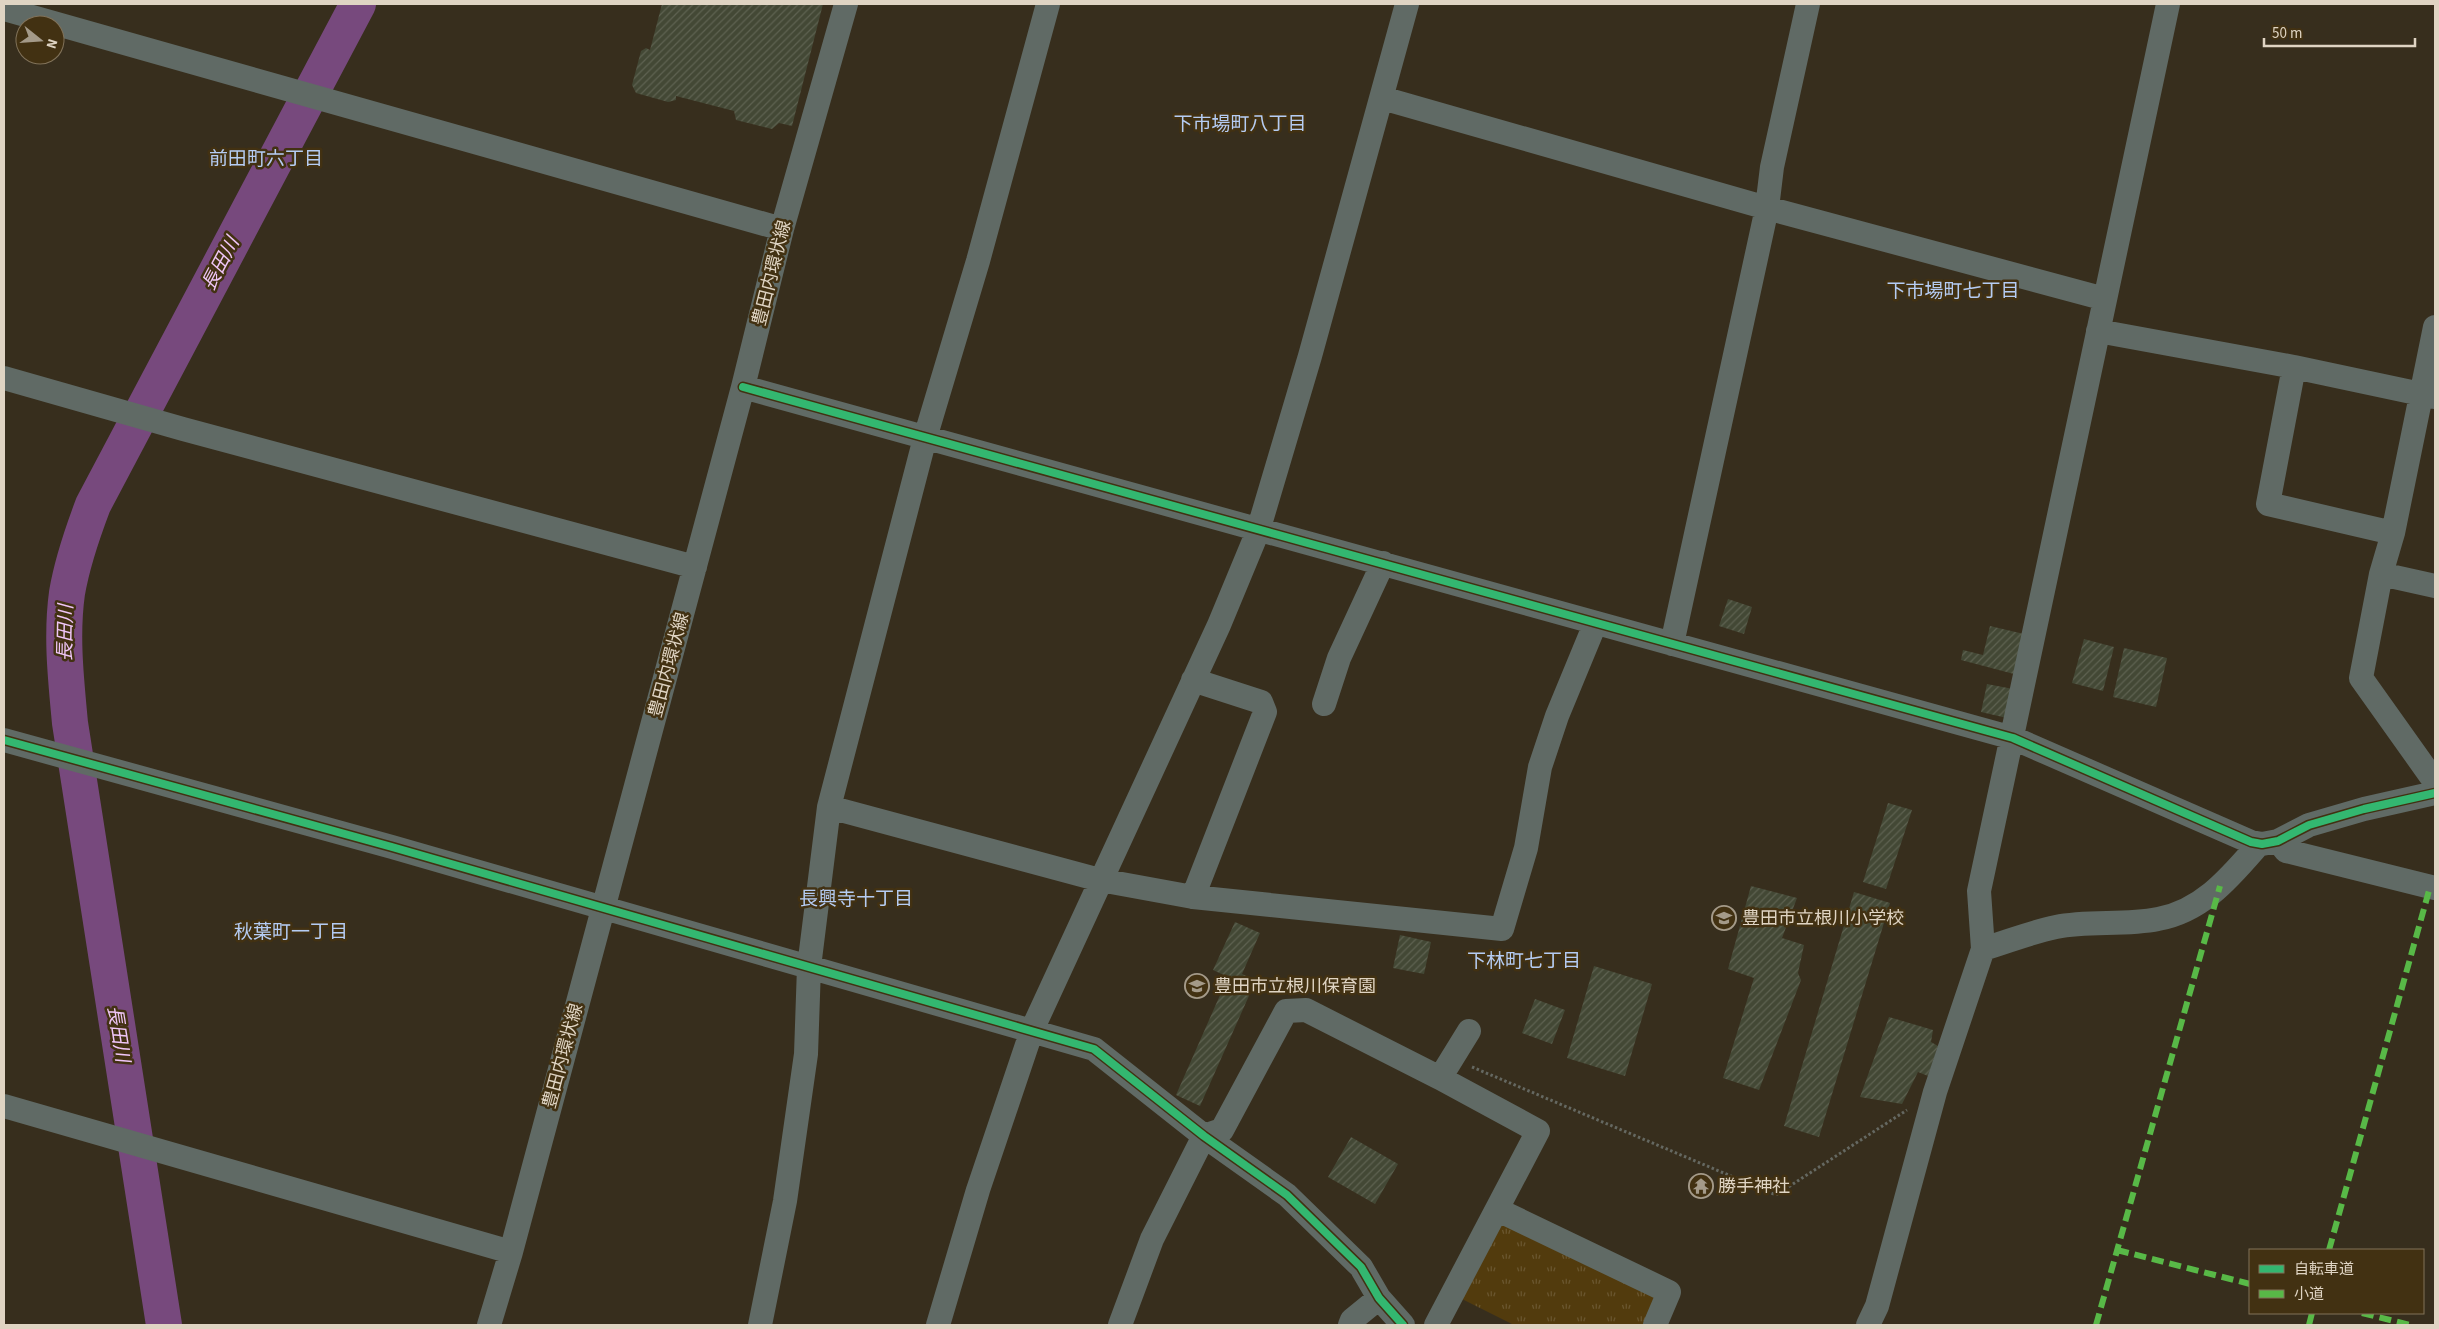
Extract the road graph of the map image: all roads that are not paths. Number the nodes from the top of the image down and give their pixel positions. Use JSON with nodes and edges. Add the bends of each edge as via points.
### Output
{"nodes":[{"id":1,"x":846,"y":4,"type":"edge"},
{"id":2,"x":1048,"y":4,"type":"edge"},
{"id":3,"x":1407,"y":4,"type":"edge"},
{"id":4,"x":1808,"y":4,"type":"edge"},
{"id":5,"x":2168,"y":4,"type":"edge"},
{"id":6,"x":4,"y":9,"type":"edge"},
{"id":7,"x":1382,"y":98,"type":"junction"},
{"id":8,"x":1767,"y":208,"type":"junction"},
{"id":9,"x":782,"y":230,"type":"junction"},
{"id":10,"x":2105,"y":299,"type":"junction"},
{"id":11,"x":2435,"y":327,"type":"edge"},
{"id":12,"x":2098,"y":331,"type":"junction"},
{"id":13,"x":2294,"y":367,"type":"junction"},
{"id":14,"x":4,"y":378,"type":"edge"},
{"id":15,"x":743,"y":387,"type":"junction"},
{"id":16,"x":2429,"y":395,"type":"edge"},
{"id":17,"x":925,"y":438,"type":"junction"},
{"id":18,"x":1258,"y":531,"type":"junction"},
{"id":19,"x":2393,"y":532,"type":"junction"},
{"id":20,"x":1383,"y":563,"type":"junction"},
{"id":21,"x":695,"y":567,"type":"junction"},
{"id":22,"x":2381,"y":574,"type":"junction"},
{"id":23,"x":2435,"y":586,"type":"edge"},
{"id":24,"x":1595,"y":624,"type":"junction"},
{"id":25,"x":1672,"y":644,"type":"junction"},
{"id":26,"x":1193,"y":680,"type":"junction"},
{"id":27,"x":1324,"y":704,"type":"dead end"},
{"id":28,"x":2013,"y":738,"type":"junction"},
{"id":29,"x":4,"y":740,"type":"edge"},
{"id":30,"x":2435,"y":782,"type":"edge"},
{"id":31,"x":2435,"y":793,"type":"edge"},
{"id":32,"x":829,"y":808,"type":"junction"},
{"id":33,"x":2268,"y":842,"type":"junction"},
{"id":34,"x":1100,"y":880,"type":"junction"},
{"id":35,"x":2435,"y":888,"type":"edge"},
{"id":36,"x":1193,"y":897,"type":"junction"},
{"id":37,"x":603,"y":909,"type":"junction"},
{"id":38,"x":1983,"y":949,"type":"junction"},
{"id":39,"x":809,"y":967,"type":"junction"},
{"id":40,"x":1032,"y":1030,"type":"junction"},
{"id":41,"x":1469,"y":1031,"type":"dead end"},
{"id":42,"x":1447,"y":1068,"type":"junction"},
{"id":43,"x":4,"y":1106,"type":"edge"},
{"id":44,"x":1204,"y":1136,"type":"junction"},
{"id":45,"x":1498,"y":1210,"type":"junction"},
{"id":46,"x":511,"y":1252,"type":"junction"},
{"id":47,"x":1379,"y":1298,"type":"junction"},
{"id":48,"x":493,"y":1325,"type":"edge"},
{"id":49,"x":760,"y":1325,"type":"edge"},
{"id":50,"x":938,"y":1325,"type":"edge"},
{"id":51,"x":1120,"y":1325,"type":"edge"},
{"id":52,"x":1350,"y":1325,"type":"edge"},
{"id":53,"x":1403,"y":1325,"type":"edge"},
{"id":54,"x":1436,"y":1325,"type":"edge"},
{"id":55,"x":1655,"y":1325,"type":"edge"},
{"id":56,"x":1868,"y":1325,"type":"edge"}],
"edges":[{"from":1,"to":9,"type":"street","name":"豊田内環状線"},
{"from":2,"to":17,"type":"street","via":[[978,261]]},
{"from":3,"to":7,"type":"street"},
{"from":4,"to":8,"type":"street","via":[[1772,168]]},
{"from":5,"to":10,"type":"street"},
{"from":6,"to":9,"type":"street"},
{"from":7,"to":8,"type":"street"},
{"from":7,"to":18,"type":"street"},
{"from":8,"to":10,"type":"street"},
{"from":8,"to":25,"type":"street"},
{"from":9,"to":15,"type":"street","name":"豊田内環状線"},
{"from":10,"to":12,"type":"street"},
{"from":11,"to":16,"type":"street"},
{"from":12,"to":13,"type":"street"},
{"from":12,"to":28,"type":"street"},
{"from":13,"to":16,"type":"street"},
{"from":13,"to":19,"type":"street","via":[[2268,504]]},
{"from":14,"to":21,"type":"street"},
{"from":15,"to":17,"type":"street"},
{"from":15,"to":21,"type":"street","name":"豊田内環状線"},
{"from":16,"to":19,"type":"street"},
{"from":17,"to":18,"type":"street"},
{"from":17,"to":32,"type":"street"},
{"from":18,"to":20,"type":"street"},
{"from":18,"to":26,"type":"street"},
{"from":19,"to":22,"type":"street"},
{"from":20,"to":24,"type":"street"},
{"from":20,"to":27,"type":"street","via":[[1339,658]]},
{"from":21,"to":37,"type":"street","name":"豊田内環状線"},
{"from":22,"to":23,"type":"street"},
{"from":22,"to":30,"type":"street","via":[[2361,678]]},
{"from":24,"to":25,"type":"street"},
{"from":24,"to":36,"type":"street","via":[[1540,767],[1526,848],[1502,928]]},
{"from":25,"to":28,"type":"street"},
{"from":26,"to":34,"type":"street"},
{"from":26,"to":36,"type":"street","via":[[1260,702],[1265,712]]},
{"from":28,"to":33,"type":"street"},
{"from":28,"to":38,"type":"street","via":[[1979,891]]},
{"from":29,"to":37,"type":"street"},
{"from":31,"to":33,"type":"street","via":[[2309,825]]},
{"from":32,"to":34,"type":"street"},
{"from":32,"to":39,"type":"street"},
{"from":33,"to":35,"type":"street","via":[[2286,851]]},
{"from":33,"to":38,"type":"street","via":[[2199,904],[2176,914],[2158,920],[2054,927]]},
{"from":34,"to":36,"type":"street"},
{"from":34,"to":40,"type":"street"},
{"from":37,"to":39,"type":"street"},
{"from":37,"to":46,"type":"street","name":"豊田内環状線"},
{"from":38,"to":56,"type":"street","via":[[1935,1092],[1877,1306]]},
{"from":39,"to":40,"type":"street"},
{"from":39,"to":49,"type":"street","via":[[806,1054],[786,1202]]},
{"from":40,"to":44,"type":"street","via":[[1094,1049]]},
{"from":40,"to":50,"type":"street","via":[[978,1190]]},
{"from":41,"to":42,"type":"street"},
{"from":42,"to":44,"type":"street","via":[[1306,1010],[1286,1011],[1222,1130]]},
{"from":42,"to":45,"type":"street","via":[[1538,1131]]},
{"from":43,"to":46,"type":"street"},
{"from":44,"to":47,"type":"street","via":[[1287,1195],[1361,1267]]},
{"from":44,"to":51,"type":"street","via":[[1152,1240]]},
{"from":45,"to":54,"type":"street"},
{"from":45,"to":55,"type":"street","via":[[1669,1292]]},
{"from":46,"to":48,"type":"street","name":"豊田内環状線"},
{"from":47,"to":52,"type":"street"},
{"from":47,"to":53,"type":"street"}]}
